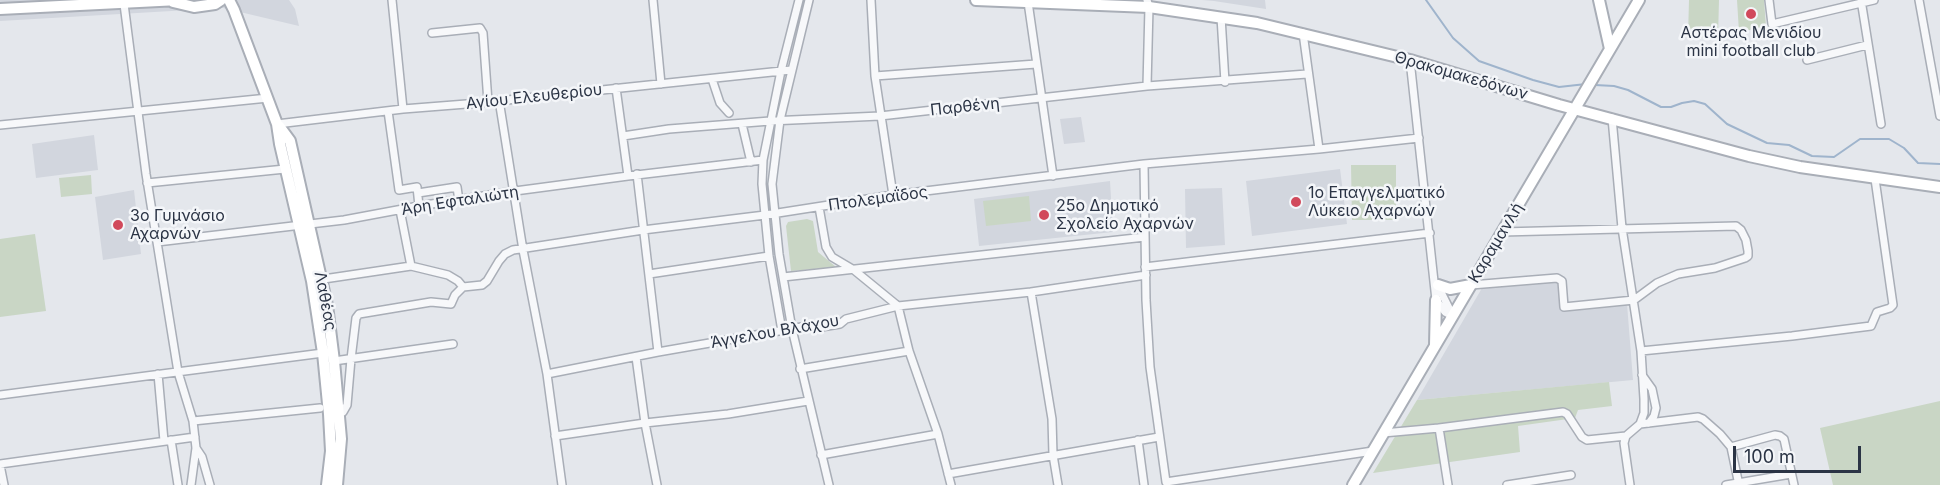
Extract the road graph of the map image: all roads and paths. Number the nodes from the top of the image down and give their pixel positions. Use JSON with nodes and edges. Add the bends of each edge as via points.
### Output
{"nodes":[{"id":1,"x":221,"y":0,"type":"edge"},
{"id":2,"x":229,"y":0,"type":"edge"},
{"id":3,"x":393,"y":0,"type":"edge"},
{"id":4,"x":653,"y":0,"type":"edge"},
{"id":5,"x":799,"y":0,"type":"edge"},
{"id":6,"x":809,"y":0,"type":"edge"},
{"id":7,"x":871,"y":0,"type":"edge"},
{"id":8,"x":976,"y":0,"type":"edge"},
{"id":9,"x":1599,"y":0,"type":"edge"},
{"id":10,"x":1639,"y":0,"type":"edge"},
{"id":11,"x":1769,"y":0,"type":"edge"},
{"id":12,"x":1874,"y":0,"type":"edge"},
{"id":13,"x":1919,"y":0,"type":"edge"},
{"id":14,"x":176,"y":1,"type":"edge"},
{"id":15,"x":1861,"y":1,"type":"edge"},
{"id":16,"x":1028,"y":2,"type":"junction"},
{"id":17,"x":117,"y":3,"type":"edge"},
{"id":18,"x":1148,"y":3,"type":"edge"},
{"id":19,"x":0,"y":9,"type":"edge"},
{"id":20,"x":1221,"y":17,"type":"junction"},
{"id":21,"x":432,"y":33,"type":"dead end"},
{"id":22,"x":1303,"y":33,"type":"junction"},
{"id":23,"x":1867,"y":45,"type":"junction"},
{"id":24,"x":1610,"y":49,"type":"junction"},
{"id":25,"x":1410,"y":60,"type":"junction"},
{"id":26,"x":1807,"y":60,"type":"dead end"},
{"id":27,"x":1036,"y":64,"type":"junction"},
{"id":28,"x":791,"y":70,"type":"junction"},
{"id":29,"x":781,"y":71,"type":"junction"},
{"id":30,"x":1307,"y":74,"type":"junction"},
{"id":31,"x":875,"y":76,"type":"junction"},
{"id":32,"x":712,"y":79,"type":"junction"},
{"id":33,"x":1225,"y":82,"type":"junction"},
{"id":34,"x":661,"y":84,"type":"junction"},
{"id":35,"x":1147,"y":86,"type":"junction"},
{"id":36,"x":616,"y":88,"type":"junction"},
{"id":37,"x":268,"y":98,"type":"junction"},
{"id":38,"x":1041,"y":99,"type":"junction"},
{"id":39,"x":499,"y":100,"type":"junction"},
{"id":40,"x":488,"y":102,"type":"junction"},
{"id":41,"x":403,"y":109,"type":"junction"},
{"id":42,"x":1575,"y":109,"type":"junction"},
{"id":43,"x":137,"y":110,"type":"junction"},
{"id":44,"x":388,"y":111,"type":"junction"},
{"id":45,"x":729,"y":113,"type":"dead end"},
{"id":46,"x":880,"y":116,"type":"junction"},
{"id":47,"x":1939,"y":116,"type":"edge"},
{"id":48,"x":1612,"y":118,"type":"junction"},
{"id":49,"x":780,"y":120,"type":"junction"},
{"id":50,"x":770,"y":121,"type":"junction"},
{"id":51,"x":277,"y":123,"type":"junction"},
{"id":52,"x":742,"y":124,"type":"junction"},
{"id":53,"x":1881,"y":124,"type":"dead end"},
{"id":54,"x":0,"y":125,"type":"edge"},
{"id":55,"x":623,"y":136,"type":"junction"},
{"id":56,"x":1419,"y":138,"type":"junction"},
{"id":57,"x":1319,"y":149,"type":"junction"},
{"id":58,"x":763,"y":160,"type":"junction"},
{"id":59,"x":751,"y":162,"type":"junction"},
{"id":60,"x":1144,"y":164,"type":"junction"},
{"id":61,"x":285,"y":169,"type":"junction"},
{"id":62,"x":637,"y":174,"type":"junction"},
{"id":63,"x":628,"y":176,"type":"junction"},
{"id":64,"x":1053,"y":176,"type":"junction"},
{"id":65,"x":1875,"y":179,"type":"junction"},
{"id":66,"x":147,"y":183,"type":"junction"},
{"id":67,"x":1940,"y":187,"type":"edge"},
{"id":68,"x":515,"y":191,"type":"junction"},
{"id":69,"x":418,"y":193,"type":"junction"},
{"id":70,"x":893,"y":195,"type":"junction"},
{"id":71,"x":459,"y":201,"type":"junction"},
{"id":72,"x":419,"y":206,"type":"junction"},
{"id":73,"x":819,"y":207,"type":"junction"},
{"id":74,"x":400,"y":210,"type":"junction"},
{"id":75,"x":774,"y":214,"type":"junction"},
{"id":76,"x":765,"y":215,"type":"junction"},
{"id":77,"x":303,"y":224,"type":"junction"},
{"id":78,"x":1622,"y":228,"type":"junction"},
{"id":79,"x":644,"y":230,"type":"junction"},
{"id":80,"x":1502,"y":232,"type":"junction"},
{"id":81,"x":1430,"y":233,"type":"junction"},
{"id":82,"x":1145,"y":237,"type":"junction"},
{"id":83,"x":157,"y":242,"type":"junction"},
{"id":84,"x":523,"y":250,"type":"junction"},
{"id":85,"x":769,"y":256,"type":"junction"},
{"id":86,"x":411,"y":266,"type":"junction"},
{"id":87,"x":1146,"y":267,"type":"junction"},
{"id":88,"x":854,"y":270,"type":"junction"},
{"id":89,"x":649,"y":274,"type":"junction"},
{"id":90,"x":1146,"y":275,"type":"junction"},
{"id":91,"x":783,"y":277,"type":"junction"},
{"id":92,"x":317,"y":280,"type":"junction"},
{"id":93,"x":1436,"y":282,"type":"junction"},
{"id":94,"x":1471,"y":285,"type":"junction"},
{"id":95,"x":463,"y":287,"type":"junction"},
{"id":96,"x":1031,"y":292,"type":"junction"},
{"id":97,"x":1436,"y":300,"type":"junction"},
{"id":98,"x":1634,"y":300,"type":"junction"},
{"id":99,"x":898,"y":306,"type":"junction"},
{"id":100,"x":1453,"y":316,"type":"junction"},
{"id":101,"x":792,"y":329,"type":"junction"},
{"id":102,"x":782,"y":331,"type":"junction"},
{"id":103,"x":453,"y":344,"type":"dead end"},
{"id":104,"x":1435,"y":347,"type":"junction"},
{"id":105,"x":909,"y":351,"type":"junction"},
{"id":106,"x":1641,"y":351,"type":"junction"},
{"id":107,"x":658,"y":352,"type":"junction"},
{"id":108,"x":323,"y":353,"type":"junction"},
{"id":109,"x":636,"y":357,"type":"junction"},
{"id":110,"x":351,"y":359,"type":"junction"},
{"id":111,"x":334,"y":361,"type":"junction"},
{"id":112,"x":800,"y":369,"type":"junction"},
{"id":113,"x":178,"y":372,"type":"junction"},
{"id":114,"x":158,"y":374,"type":"junction"},
{"id":115,"x":547,"y":374,"type":"junction"},
{"id":116,"x":1642,"y":375,"type":"junction"},
{"id":117,"x":0,"y":395,"type":"edge"},
{"id":118,"x":808,"y":401,"type":"junction"},
{"id":119,"x":329,"y":412,"type":"junction"},
{"id":120,"x":193,"y":421,"type":"junction"},
{"id":121,"x":645,"y":423,"type":"junction"},
{"id":122,"x":1649,"y":423,"type":"junction"},
{"id":123,"x":1640,"y":424,"type":"junction"},
{"id":124,"x":1439,"y":428,"type":"junction"},
{"id":125,"x":1383,"y":433,"type":"junction"},
{"id":126,"x":938,"y":434,"type":"junction"},
{"id":127,"x":555,"y":436,"type":"junction"},
{"id":128,"x":1626,"y":436,"type":"junction"},
{"id":129,"x":195,"y":437,"type":"junction"},
{"id":130,"x":1159,"y":437,"type":"junction"},
{"id":131,"x":1138,"y":440,"type":"junction"},
{"id":132,"x":168,"y":441,"type":"junction"},
{"id":133,"x":1731,"y":447,"type":"junction"},
{"id":134,"x":196,"y":448,"type":"junction"},
{"id":135,"x":1373,"y":451,"type":"junction"},
{"id":136,"x":821,"y":455,"type":"junction"},
{"id":137,"x":1053,"y":455,"type":"junction"},
{"id":138,"x":0,"y":464,"type":"edge"},
{"id":139,"x":948,"y":474,"type":"junction"},
{"id":140,"x":1571,"y":474,"type":"dead end"},
{"id":141,"x":1791,"y":474,"type":"junction"},
{"id":142,"x":1548,"y":482,"type":"edge"},
{"id":143,"x":194,"y":484,"type":"edge"},
{"id":144,"x":1739,"y":484,"type":"edge"},
{"id":145,"x":4,"y":485,"type":"edge"},
{"id":146,"x":178,"y":485,"type":"edge"},
{"id":147,"x":210,"y":485,"type":"edge"},
{"id":148,"x":327,"y":485,"type":"edge"},
{"id":149,"x":337,"y":485,"type":"edge"},
{"id":150,"x":562,"y":485,"type":"edge"},
{"id":151,"x":657,"y":485,"type":"edge"},
{"id":152,"x":829,"y":485,"type":"edge"},
{"id":153,"x":951,"y":485,"type":"edge"},
{"id":154,"x":1058,"y":485,"type":"edge"},
{"id":155,"x":1144,"y":485,"type":"edge"},
{"id":156,"x":1353,"y":485,"type":"edge"},
{"id":157,"x":1448,"y":485,"type":"edge"},
{"id":158,"x":1507,"y":485,"type":"edge"},
{"id":159,"x":1630,"y":485,"type":"edge"},
{"id":160,"x":1726,"y":485,"type":"edge"},
{"id":161,"x":1794,"y":485,"type":"edge"}],
"edges":[{"from":1,"to":14,"type":"main road","via":[[194,7]]},
{"from":2,"to":37,"type":"main road","name":"Λαθέας"},
{"from":3,"to":41,"type":"street"},
{"from":4,"to":34,"type":"street"},
{"from":5,"to":29,"type":"street"},
{"from":6,"to":28,"type":"street"},
{"from":7,"to":31,"type":"street"},
{"from":8,"to":16,"type":"main road","name":"Θρακομακεδόνων"},
{"from":9,"to":24,"type":"main road"},
{"from":10,"to":24,"type":"main road","name":"Καραμανλή"},
{"from":11,"to":15,"type":"street","via":[[1772,24]]},
{"from":12,"to":15,"type":"street"},
{"from":13,"to":47,"type":"street"},
{"from":14,"to":17,"type":"main road"},
{"from":15,"to":23,"type":"street"},
{"from":16,"to":18,"type":"main road","name":"Θρακομακεδόνων"},
{"from":16,"to":27,"type":"street"},
{"from":17,"to":19,"type":"main road"},
{"from":17,"to":43,"type":"street"},
{"from":18,"to":20,"type":"main road","name":"Θρακομακεδόνων"},
{"from":18,"to":35,"type":"street"},
{"from":20,"to":22,"type":"main road","name":"Θρακομακεδόνων"},
{"from":20,"to":33,"type":"street"},
{"from":21,"to":40,"type":"street","via":[[480,28]]},
{"from":22,"to":25,"type":"main road","name":"Θρακομακεδόνων"},
{"from":22,"to":30,"type":"street"},
{"from":23,"to":26,"type":"street"},
{"from":23,"to":53,"type":"street"},
{"from":24,"to":42,"type":"main road","name":"Καραμανλή"},
{"from":25,"to":42,"type":"main road","name":"Θρακομακεδόνων"},
{"from":25,"to":56,"type":"street"},
{"from":27,"to":31,"type":"street"},
{"from":27,"to":38,"type":"street"},
{"from":28,"to":29,"type":"street","name":"Αγίου Ελευθερίου"},
{"from":28,"to":49,"type":"street"},
{"from":29,"to":32,"type":"street","name":"Αγίου Ελευθερίου"},
{"from":29,"to":50,"type":"street"},
{"from":30,"to":33,"type":"street","name":"Παρθένη"},
{"from":30,"to":57,"type":"street"},
{"from":31,"to":46,"type":"street"},
{"from":32,"to":34,"type":"street","name":"Αγίου Ελευθερίου"},
{"from":32,"to":45,"type":"street","via":[[720,103]]},
{"from":33,"to":35,"type":"street","name":"Παρθένη"},
{"from":34,"to":36,"type":"street","name":"Αγίου Ελευθερίου"},
{"from":35,"to":38,"type":"street","name":"Παρθένη"},
{"from":36,"to":39,"type":"street","name":"Αγίου Ελευθερίου"},
{"from":36,"to":55,"type":"street"},
{"from":37,"to":43,"type":"street"},
{"from":37,"to":51,"type":"main road","name":"Λαθέας"},
{"from":38,"to":46,"type":"street","name":"Παρθένη"},
{"from":38,"to":64,"type":"street"},
{"from":39,"to":40,"type":"street","name":"Αγίου Ελευθερίου"},
{"from":39,"to":68,"type":"street"},
{"from":40,"to":41,"type":"street","name":"Αγίου Ελευθερίου"},
{"from":41,"to":44,"type":"street","name":"Αγίου Ελευθερίου"},
{"from":42,"to":48,"type":"main road","name":"Θρακομακεδόνων"},
{"from":42,"to":80,"type":"main road","name":"Καραμανλή"},
{"from":43,"to":54,"type":"street"},
{"from":43,"to":66,"type":"street"},
{"from":44,"to":51,"type":"street","name":"Αγίου Ελευθερίου"},
{"from":44,"to":69,"type":"street","via":[[399,190],[417,187]]},
{"from":46,"to":49,"type":"street","name":"Παρθένη"},
{"from":46,"to":70,"type":"street"},
{"from":48,"to":65,"type":"main road","name":"Θρακομακεδόνων","via":[[1749,156]]},
{"from":48,"to":78,"type":"street"},
{"from":49,"to":50,"type":"street","name":"Παρθένη"},
{"from":49,"to":75,"type":"street","via":[[772,176]]},
{"from":50,"to":52,"type":"street","name":"Παρθένη"},
{"from":50,"to":58,"type":"street"},
{"from":51,"to":61,"type":"main road","name":"Λαθέας"},
{"from":51,"to":77,"type":"main road","name":"Λαθέας","via":[[290,141]]},
{"from":52,"to":55,"type":"street","name":"Παρθένη"},
{"from":52,"to":59,"type":"street"},
{"from":55,"to":63,"type":"street"},
{"from":56,"to":57,"type":"street","name":"Πτολεμαΐδος"},
{"from":56,"to":81,"type":"street"},
{"from":57,"to":60,"type":"street","name":"Πτολεμαΐδος"},
{"from":58,"to":59,"type":"street","name":"Άρη Εφταλιώτη"},
{"from":58,"to":76,"type":"street"},
{"from":59,"to":62,"type":"street","name":"Άρη Εφταλιώτη"},
{"from":60,"to":64,"type":"street","name":"Πτολεμαΐδος"},
{"from":60,"to":82,"type":"street"},
{"from":61,"to":66,"type":"street"},
{"from":61,"to":77,"type":"main road","name":"Λαθέας"},
{"from":62,"to":63,"type":"street","name":"Άρη Εφταλιώτη"},
{"from":62,"to":79,"type":"street"},
{"from":63,"to":68,"type":"street","name":"Άρη Εφταλιώτη"},
{"from":64,"to":70,"type":"street","name":"Πτολεμαΐδος"},
{"from":65,"to":67,"type":"main road","name":"Θρακομακεδόνων"},
{"from":65,"to":106,"type":"street","via":[[1893,305],[1877,312],[1871,326]]},
{"from":66,"to":83,"type":"street"},
{"from":68,"to":71,"type":"street","name":"Άρη Εφταλιώτη"},
{"from":68,"to":84,"type":"street"},
{"from":69,"to":71,"type":"street","via":[[457,187]]},
{"from":69,"to":72,"type":"street"},
{"from":70,"to":73,"type":"street","name":"Πτολεμαΐδος"},
{"from":71,"to":72,"type":"street","name":"Άρη Εφταλιώτη"},
{"from":72,"to":74,"type":"street","name":"Άρη Εφταλιώτη"},
{"from":73,"to":75,"type":"street","name":"Πτολεμαΐδος"},
{"from":73,"to":88,"type":"street","via":[[828,252]]},
{"from":74,"to":77,"type":"street","name":"Άρη Εφταλιώτη"},
{"from":74,"to":86,"type":"street"},
{"from":75,"to":76,"type":"street","name":"Πτολεμαΐδος"},
{"from":75,"to":91,"type":"street"},
{"from":76,"to":79,"type":"street","name":"Πτολεμαΐδος"},
{"from":76,"to":85,"type":"street"},
{"from":77,"to":83,"type":"street","name":"Άρη Εφταλιώτη"},
{"from":77,"to":92,"type":"main road","name":"Λαθέας"},
{"from":78,"to":80,"type":"street"},
{"from":78,"to":98,"type":"street"},
{"from":78,"to":98,"type":"street","via":[[1736,226],[1748,251],[1745,258],[1657,283]]},
{"from":79,"to":84,"type":"street","name":"Πτολεμαΐδος"},
{"from":79,"to":89,"type":"street"},
{"from":80,"to":94,"type":"main road","name":"Καραμανλή"},
{"from":81,"to":87,"type":"street"},
{"from":81,"to":93,"type":"street"},
{"from":82,"to":87,"type":"street"},
{"from":82,"to":88,"type":"street"},
{"from":83,"to":113,"type":"street"},
{"from":84,"to":95,"type":"street","name":"Πτολεμαΐδος","via":[[505,254],[482,285]]},
{"from":84,"to":115,"type":"street"},
{"from":85,"to":89,"type":"street"},
{"from":85,"to":102,"type":"street"},
{"from":86,"to":92,"type":"street"},
{"from":86,"to":95,"type":"street","via":[[448,274]]},
{"from":87,"to":90,"type":"street"},
{"from":88,"to":91,"type":"street"},
{"from":88,"to":99,"type":"street"},
{"from":89,"to":107,"type":"street"},
{"from":90,"to":96,"type":"street","name":"Άγγελου Βλάχου"},
{"from":90,"to":130,"type":"street","via":[[1150,367]]},
{"from":91,"to":101,"type":"street"},
{"from":92,"to":108,"type":"main road","name":"Λαθέας"},
{"from":92,"to":111,"type":"main road","name":"Λαθέας"},
{"from":93,"to":94,"type":"main road","via":[[1450,288]]},
{"from":93,"to":97,"type":"street"},
{"from":93,"to":100,"type":"street"},
{"from":94,"to":98,"type":"street","via":[[1557,278],[1562,281],[1564,307]]},
{"from":94,"to":100,"type":"main road","name":"Καραμανλή"},
{"from":95,"to":110,"type":"street","name":"Πτολεμαΐδος","via":[[451,304],[431,302],[359,314]]},
{"from":96,"to":99,"type":"street","name":"Άγγελου Βλάχου"},
{"from":96,"to":137,"type":"street","via":[[1052,419]]},
{"from":97,"to":100,"type":"street"},
{"from":97,"to":104,"type":"main road"},
{"from":98,"to":106,"type":"street"},
{"from":99,"to":101,"type":"street","name":"Άγγελου Βλάχου","via":[[840,324]]},
{"from":99,"to":105,"type":"street"},
{"from":100,"to":104,"type":"main road","name":"Καραμανλή"},
{"from":101,"to":102,"type":"street","name":"Άγγελου Βλάχου"},
{"from":101,"to":112,"type":"street"},
{"from":102,"to":107,"type":"street","name":"Άγγελου Βλάχου"},
{"from":103,"to":110,"type":"street"},
{"from":104,"to":125,"type":"main road","name":"Καραμανλή"},
{"from":105,"to":112,"type":"street"},
{"from":105,"to":126,"type":"street"},
{"from":106,"to":116,"type":"street"},
{"from":107,"to":109,"type":"street","name":"Άγγελου Βλάχου"},
{"from":108,"to":113,"type":"street"},
{"from":108,"to":119,"type":"main road","name":"Λαθέας"},
{"from":109,"to":115,"type":"street","name":"Άγγελου Βλάχου"},
{"from":109,"to":121,"type":"street"},
{"from":110,"to":111,"type":"street"},
{"from":110,"to":119,"type":"street","via":[[347,405],[343,412]]},
{"from":111,"to":119,"type":"main road","name":"Λαθέας"},
{"from":112,"to":118,"type":"street"},
{"from":113,"to":114,"type":"street"},
{"from":113,"to":120,"type":"street"},
{"from":114,"to":117,"type":"street"},
{"from":114,"to":132,"type":"street"},
{"from":115,"to":127,"type":"street"},
{"from":116,"to":122,"type":"street","via":[[1652,389],[1656,408]]},
{"from":116,"to":123,"type":"street","via":[[1644,413]]},
{"from":118,"to":121,"type":"street"},
{"from":118,"to":136,"type":"street"},
{"from":119,"to":120,"type":"street"},
{"from":119,"to":148,"type":"main road","name":"Λαθέας","via":[[331,451]]},
{"from":119,"to":149,"type":"main road","name":"Λαθέας","via":[[341,452]]},
{"from":120,"to":129,"type":"street"},
{"from":121,"to":127,"type":"street"},
{"from":121,"to":151,"type":"street"},
{"from":122,"to":123,"type":"street"},
{"from":122,"to":133,"type":"street","via":[[1698,417]]},
{"from":123,"to":128,"type":"street"},
{"from":124,"to":125,"type":"street"},
{"from":124,"to":128,"type":"street","via":[[1563,412],[1587,440]]},
{"from":124,"to":157,"type":"street"},
{"from":125,"to":135,"type":"main road","name":"Καραμανλή"},
{"from":126,"to":136,"type":"street"},
{"from":126,"to":139,"type":"street"},
{"from":127,"to":150,"type":"street"},
{"from":128,"to":159,"type":"street"},
{"from":129,"to":132,"type":"street"},
{"from":129,"to":134,"type":"street"},
{"from":130,"to":131,"type":"street"},
{"from":130,"to":135,"type":"street","via":[[1166,482]]},
{"from":131,"to":137,"type":"street"},
{"from":131,"to":155,"type":"street"},
{"from":132,"to":138,"type":"street"},
{"from":132,"to":146,"type":"street"},
{"from":133,"to":141,"type":"street","via":[[1780,436],[1784,439]]},
{"from":133,"to":144,"type":"street"},
{"from":134,"to":143,"type":"street"},
{"from":134,"to":147,"type":"street"},
{"from":135,"to":156,"type":"main road","name":"Καραμανλή"},
{"from":136,"to":152,"type":"street"},
{"from":137,"to":139,"type":"street"},
{"from":137,"to":154,"type":"street"},
{"from":138,"to":145,"type":"street"},
{"from":139,"to":153,"type":"street"},
{"from":140,"to":142,"type":"street"},
{"from":141,"to":144,"type":"street"},
{"from":141,"to":161,"type":"street"},
{"from":142,"to":158,"type":"street"},
{"from":144,"to":160,"type":"street"}]}
